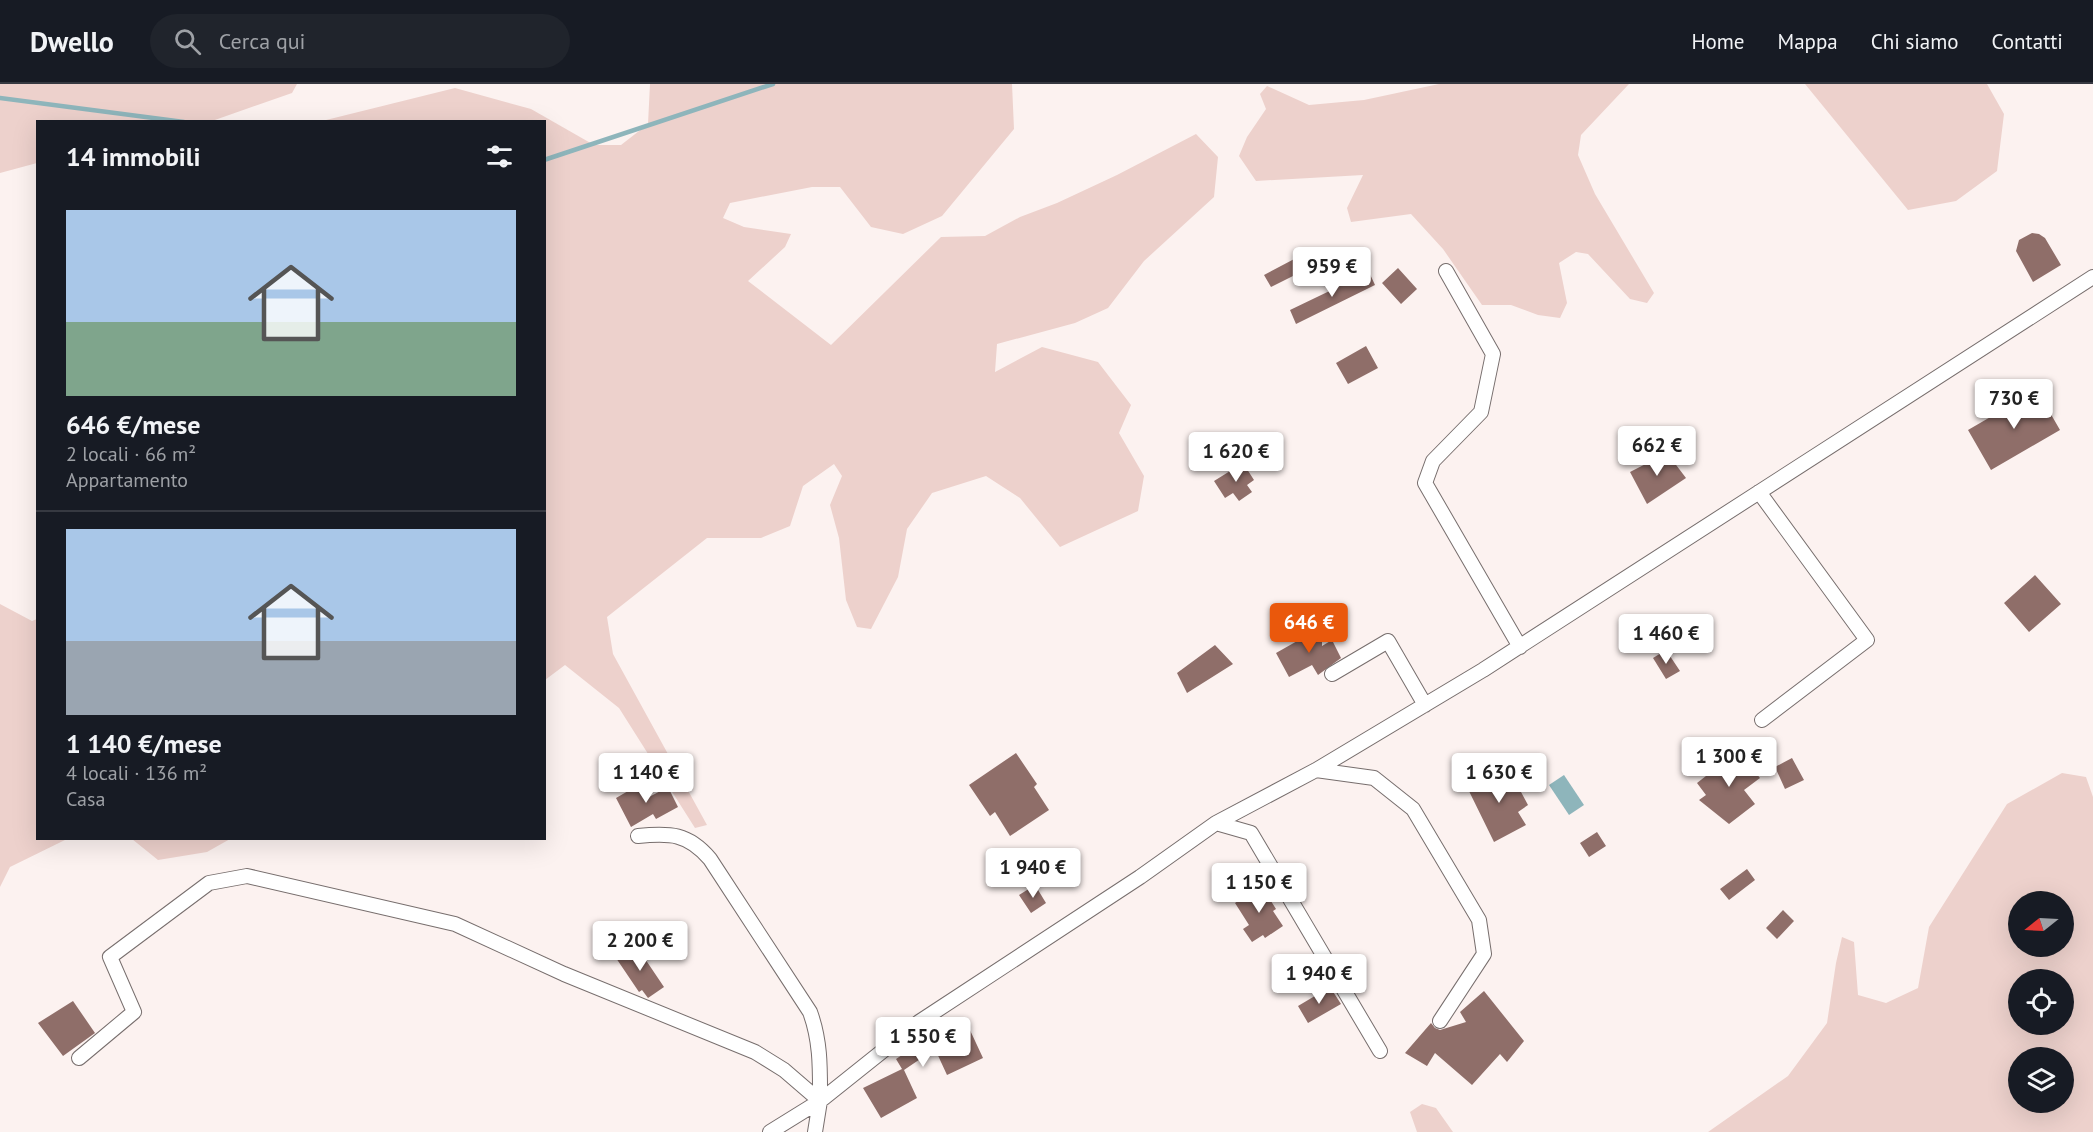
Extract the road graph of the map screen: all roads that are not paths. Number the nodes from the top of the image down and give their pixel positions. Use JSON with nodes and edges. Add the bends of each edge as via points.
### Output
{"nodes":[{"id":1,"x":1446,"y":271,"type":"dead end"},
{"id":2,"x":2093,"y":277,"type":"edge"},
{"id":3,"x":1760,"y":492,"type":"junction"},
{"id":4,"x":1520,"y":646,"type":"junction"},
{"id":5,"x":1332,"y":674,"type":"dead end"},
{"id":6,"x":1425,"y":705,"type":"junction"},
{"id":7,"x":1762,"y":720,"type":"dead end"},
{"id":8,"x":1316,"y":770,"type":"junction"},
{"id":9,"x":1216,"y":823,"type":"junction"},
{"id":10,"x":638,"y":836,"type":"dead end"},
{"id":11,"x":1440,"y":1021,"type":"dead end"},
{"id":12,"x":1380,"y":1051,"type":"dead end"},
{"id":13,"x":79,"y":1058,"type":"dead end"},
{"id":14,"x":820,"y":1101,"type":"junction"},
{"id":15,"x":770,"y":1132,"type":"edge"},
{"id":16,"x":815,"y":1132,"type":"edge"}],
"edges":[{"from":1,"to":4,"type":"street","via":[[1493,354],[1481,412],[1433,461],[1425,483]]},
{"from":2,"to":3,"type":"street"},
{"from":3,"to":4,"type":"street"},
{"from":3,"to":7,"type":"street","via":[[1867,640]]},
{"from":4,"to":6,"type":"street"},
{"from":5,"to":6,"type":"street","via":[[1388,641]]},
{"from":6,"to":8,"type":"street"},
{"from":8,"to":9,"type":"street"},
{"from":8,"to":11,"type":"street","via":[[1374,778],[1413,809],[1479,920],[1484,954]]},
{"from":9,"to":12,"type":"street","via":[[1251,833]]},
{"from":9,"to":14,"type":"street","via":[[919,1022]]},
{"from":10,"to":14,"type":"street","via":[[667,834],[687,839],[710,860],[810,1012],[820,1053]]},
{"from":13,"to":14,"type":"street","via":[[134,1012],[110,957],[209,883],[247,876],[455,924],[564,974],[755,1052],[784,1070]]},
{"from":14,"to":15,"type":"street"},
{"from":14,"to":16,"type":"street"}]}
